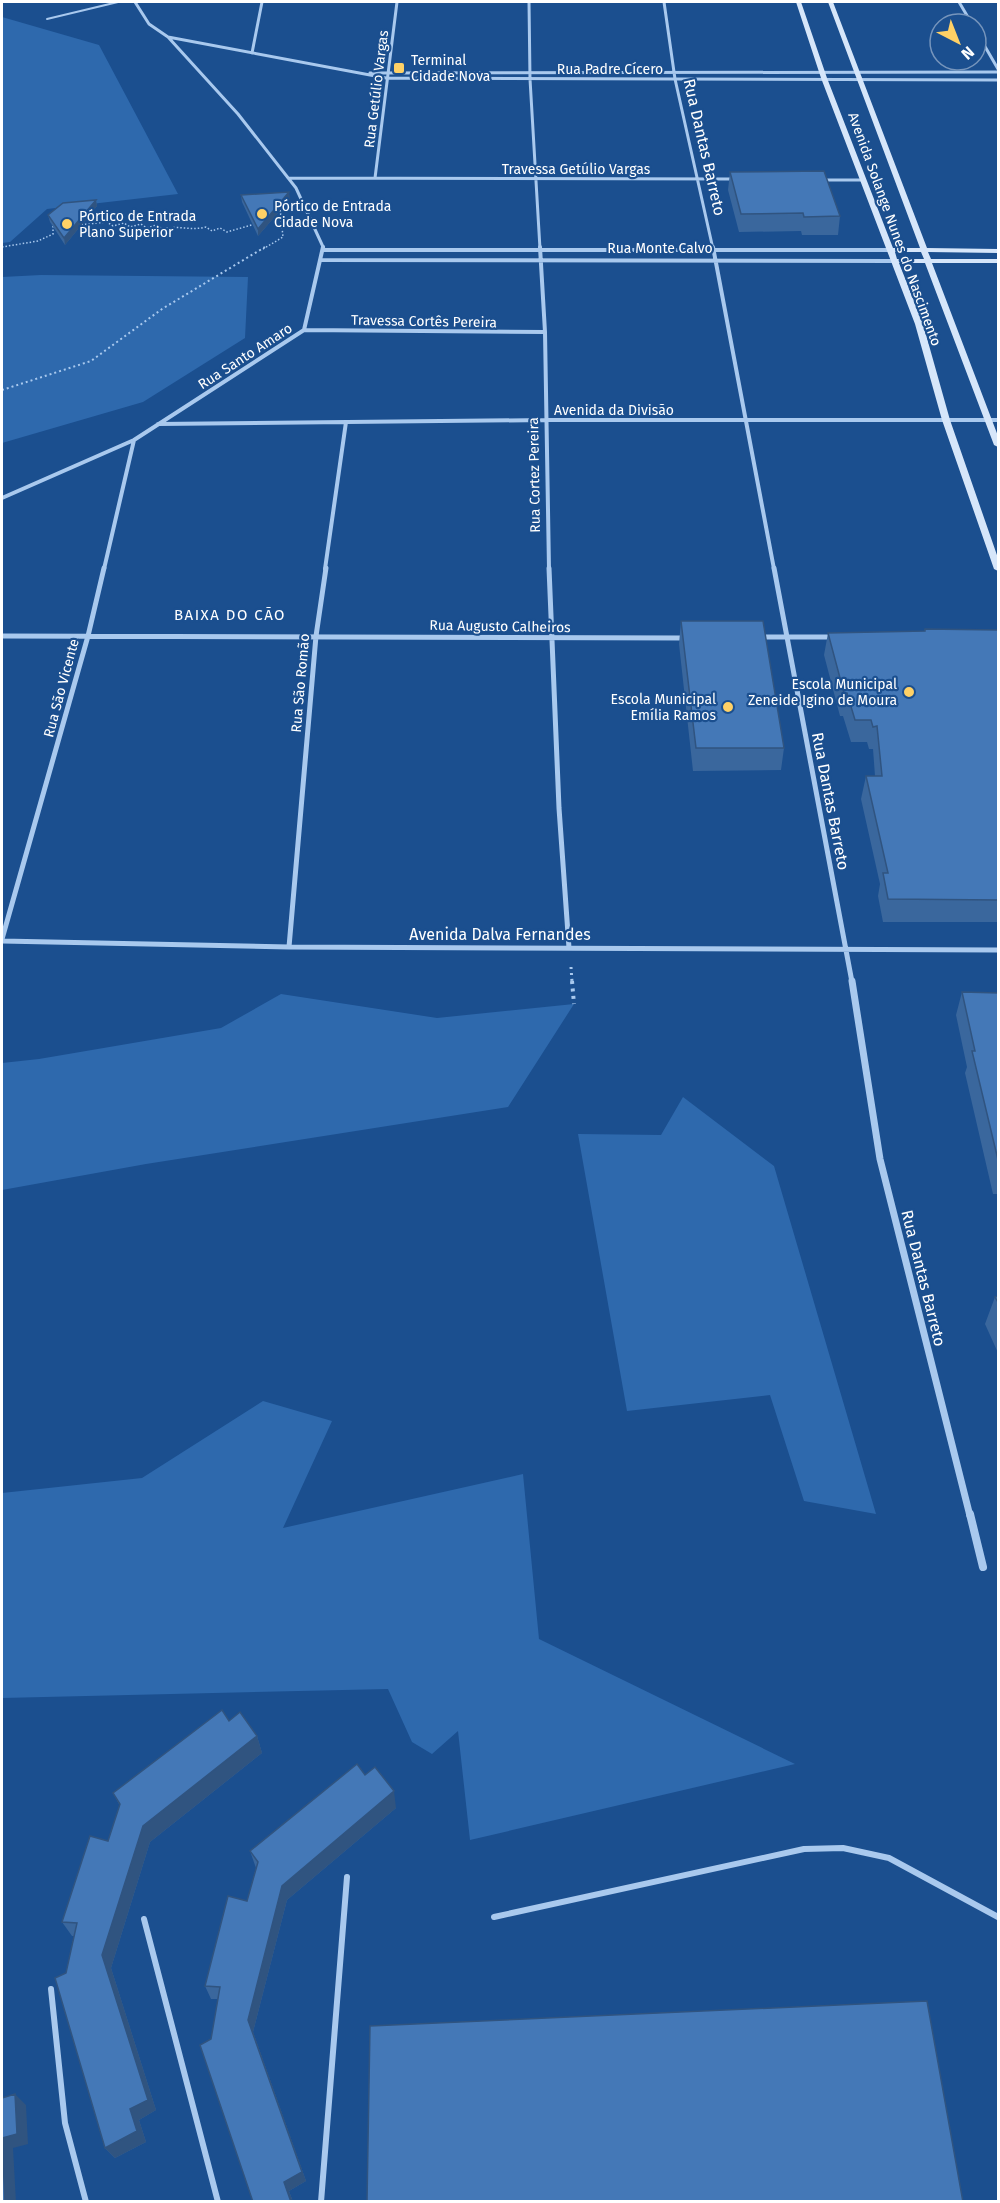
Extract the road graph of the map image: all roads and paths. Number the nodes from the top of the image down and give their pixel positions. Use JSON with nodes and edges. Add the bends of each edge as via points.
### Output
{"nodes":[{"id":1,"x":118,"y":2,"type":"edge"},
{"id":2,"x":135,"y":2,"type":"edge"},
{"id":3,"x":262,"y":2,"type":"edge"},
{"id":4,"x":397,"y":2,"type":"edge"},
{"id":5,"x":529,"y":2,"type":"edge"},
{"id":6,"x":664,"y":2,"type":"edge"},
{"id":7,"x":798,"y":2,"type":"edge"},
{"id":8,"x":830,"y":2,"type":"edge"},
{"id":9,"x":47,"y":19,"type":"dead end"},
{"id":10,"x":168,"y":37,"type":"junction"},
{"id":11,"x":988,"y":52,"type":"edge"},
{"id":12,"x":252,"y":53,"type":"junction"},
{"id":13,"x":389,"y":71,"type":"junction"},
{"id":14,"x":999,"y":71,"type":"edge"},
{"id":15,"x":530,"y":72,"type":"junction"},
{"id":16,"x":674,"y":73,"type":"junction"},
{"id":17,"x":367,"y":74,"type":"junction"},
{"id":18,"x":823,"y":75,"type":"junction"},
{"id":19,"x":859,"y":75,"type":"junction"},
{"id":20,"x":386,"y":78,"type":"junction"},
{"id":21,"x":530,"y":79,"type":"junction"},
{"id":22,"x":675,"y":80,"type":"junction"},
{"id":23,"x":999,"y":80,"type":"edge"},
{"id":24,"x":288,"y":178,"type":"junction"},
{"id":25,"x":375,"y":178,"type":"junction"},
{"id":26,"x":535,"y":179,"type":"junction"},
{"id":27,"x":698,"y":179,"type":"junction"},
{"id":28,"x":746,"y":179,"type":"edge"},
{"id":29,"x":816,"y":180,"type":"edge"},
{"id":30,"x":864,"y":180,"type":"junction"},
{"id":31,"x":296,"y":188,"type":"junction"},
{"id":32,"x":258,"y":221,"type":"edge"},
{"id":33,"x":62,"y":225,"type":"edge"},
{"id":34,"x":72,"y":225,"type":"edge"},
{"id":35,"x":2,"y":247,"type":"edge"},
{"id":36,"x":713,"y":249,"type":"junction"},
{"id":37,"x":324,"y":250,"type":"junction"},
{"id":38,"x":540,"y":250,"type":"junction"},
{"id":39,"x":890,"y":250,"type":"junction"},
{"id":40,"x":925,"y":250,"type":"junction"},
{"id":41,"x":999,"y":251,"type":"edge"},
{"id":42,"x":322,"y":260,"type":"junction"},
{"id":43,"x":542,"y":260,"type":"junction"},
{"id":44,"x":715,"y":260,"type":"junction"},
{"id":45,"x":894,"y":261,"type":"junction"},
{"id":46,"x":930,"y":261,"type":"junction"},
{"id":47,"x":999,"y":261,"type":"edge"},
{"id":48,"x":304,"y":330,"type":"junction"},
{"id":49,"x":544,"y":332,"type":"junction"},
{"id":50,"x":2,"y":390,"type":"edge"},
{"id":51,"x":545,"y":420,"type":"junction"},
{"id":52,"x":946,"y":420,"type":"junction"},
{"id":53,"x":988,"y":420,"type":"junction"},
{"id":54,"x":999,"y":420,"type":"edge"},
{"id":55,"x":744,"y":421,"type":"junction"},
{"id":56,"x":346,"y":422,"type":"junction"},
{"id":57,"x":158,"y":424,"type":"junction"},
{"id":58,"x":134,"y":440,"type":"junction"},
{"id":59,"x":999,"y":445,"type":"edge"},
{"id":60,"x":2,"y":498,"type":"edge"},
{"id":61,"x":999,"y":569,"type":"edge"},
{"id":62,"x":2,"y":636,"type":"edge"},
{"id":63,"x":88,"y":636,"type":"junction"},
{"id":64,"x":316,"y":636,"type":"junction"},
{"id":65,"x":751,"y":637,"type":"edge"},
{"id":66,"x":786,"y":637,"type":"junction"},
{"id":67,"x":845,"y":637,"type":"edge"},
{"id":68,"x":692,"y":638,"type":"edge"},
{"id":69,"x":553,"y":639,"type":"junction"},
{"id":70,"x":2,"y":940,"type":"edge"},
{"id":71,"x":289,"y":947,"type":"junction"},
{"id":72,"x":569,"y":948,"type":"junction"},
{"id":73,"x":847,"y":949,"type":"junction"},
{"id":74,"x":999,"y":950,"type":"edge"},
{"id":75,"x":574,"y":1004,"type":"dead end"},
{"id":76,"x":983,"y":1567,"type":"dead end"},
{"id":77,"x":347,"y":1877,"type":"dead end"},
{"id":78,"x":494,"y":1917,"type":"dead end"},
{"id":79,"x":999,"y":1917,"type":"edge"},
{"id":80,"x":144,"y":1919,"type":"dead end"},
{"id":81,"x":51,"y":1989,"type":"dead end"},
{"id":82,"x":86,"y":2202,"type":"edge"},
{"id":83,"x":218,"y":2202,"type":"edge"},
{"id":84,"x":321,"y":2202,"type":"edge"}],
"edges":[{"from":1,"to":9,"type":"lane"},
{"from":2,"to":10,"type":"street","via":[[149,24]]},
{"from":3,"to":12,"type":"street"},
{"from":4,"to":13,"type":"street","name":"Rua Getúlio Vargas"},
{"from":5,"to":15,"type":"street","name":"Rua Cortez Pereira"},
{"from":6,"to":16,"type":"street","name":"Rua Dantas Barreto"},
{"from":7,"to":18,"type":"main road","name":"Avenida Solange Nunes do Nascimento"},
{"from":8,"to":19,"type":"main road","name":"Avenida Solange Nunes do Nascimento"},
{"from":10,"to":12,"type":"street","name":"Rua Padre Cícero"},
{"from":10,"to":24,"type":"street"},
{"from":11,"to":14,"type":"street"},
{"from":12,"to":17,"type":"street","name":"Rua Padre Cícero"},
{"from":13,"to":15,"type":"street","name":"Rua Padre Cícero"},
{"from":13,"to":17,"type":"street","name":"Rua Padre Cícero"},
{"from":13,"to":20,"type":"street","name":"Rua Getúlio Vargas"},
{"from":14,"to":19,"type":"street","name":"Rua Padre Cícero"},
{"from":15,"to":16,"type":"street","name":"Rua Padre Cícero"},
{"from":15,"to":21,"type":"street","name":"Rua Cortez Pereira"},
{"from":16,"to":18,"type":"street","name":"Rua Padre Cícero"},
{"from":16,"to":22,"type":"street","name":"Rua Dantas Barreto"},
{"from":17,"to":20,"type":"street","name":"Rua Padre Cícero"},
{"from":18,"to":19,"type":"street","name":"Rua Padre Cícero"},
{"from":18,"to":19,"type":"street","name":"Rua Padre Cícero"},
{"from":18,"to":22,"type":"street","name":"Rua Padre Cícero"},
{"from":18,"to":30,"type":"main road","name":"Avenida Solange Nunes do Nascimento"},
{"from":19,"to":23,"type":"street","name":"Rua Padre Cícero"},
{"from":19,"to":40,"type":"main road","name":"Avenida Solange Nunes do Nascimento"},
{"from":20,"to":21,"type":"street","name":"Rua Padre Cícero"},
{"from":20,"to":25,"type":"street","name":"Rua Getúlio Vargas"},
{"from":21,"to":22,"type":"street","name":"Rua Padre Cícero"},
{"from":21,"to":26,"type":"street","name":"Rua Cortez Pereira"},
{"from":22,"to":27,"type":"street","name":"Rua Dantas Barreto"},
{"from":24,"to":25,"type":"street","name":"Travessa Getúlio Vargas"},
{"from":24,"to":31,"type":"street"},
{"from":25,"to":26,"type":"street","name":"Travessa Getúlio Vargas"},
{"from":26,"to":27,"type":"street","name":"Travessa Getúlio Vargas"},
{"from":26,"to":38,"type":"street","name":"Rua Cortez Pereira"},
{"from":27,"to":28,"type":"street","name":"Travessa Getúlio Vargas"},
{"from":27,"to":36,"type":"street","name":"Rua Dantas Barreto"},
{"from":29,"to":30,"type":"street"},
{"from":30,"to":39,"type":"main road","name":"Avenida Solange Nunes do Nascimento"},
{"from":31,"to":37,"type":"street"},
{"from":31,"to":50,"type":"path","via":[[280,196],[278,214],[283,237],[162,309],[92,361]]},
{"from":32,"to":34,"type":"path","via":[[228,232],[206,227],[194,230],[188,226],[113,226],[107,222]]},
{"from":33,"to":35,"type":"path","via":[[53,225],[53,234],[45,238]]},
{"from":36,"to":38,"type":"street","name":"Rua Monte Calvo"},
{"from":36,"to":39,"type":"street","name":"Rua Monte Calvo"},
{"from":36,"to":44,"type":"street","name":"Rua Dantas Barreto"},
{"from":37,"to":38,"type":"street","name":"Rua Monte Calvo"},
{"from":37,"to":42,"type":"street","name":"Rua Santo Amaro"},
{"from":38,"to":43,"type":"street","name":"Rua Cortez Pereira"},
{"from":39,"to":40,"type":"main road","name":"Rua Monte Calvo"},
{"from":39,"to":45,"type":"main road","name":"Avenida Solange Nunes do Nascimento"},
{"from":40,"to":41,"type":"main road","name":"Rua Monte Calvo"},
{"from":40,"to":46,"type":"main road","name":"Avenida Solange Nunes do Nascimento"},
{"from":42,"to":43,"type":"street","name":"Rua Monte Calvo"},
{"from":42,"to":48,"type":"street","name":"Rua Santo Amaro"},
{"from":43,"to":44,"type":"street","name":"Rua Monte Calvo"},
{"from":43,"to":49,"type":"street","name":"Rua Cortez Pereira"},
{"from":44,"to":45,"type":"street","name":"Rua Monte Calvo"},
{"from":44,"to":55,"type":"street","name":"Rua Dantas Barreto"},
{"from":45,"to":46,"type":"main road","name":"Rua Monte Calvo"},
{"from":45,"to":52,"type":"main road","name":"Avenida Solange Nunes do Nascimento","via":[[919,324]]},
{"from":46,"to":47,"type":"main road","name":"Rua Monte Calvo"},
{"from":46,"to":53,"type":"main road","name":"Avenida Solange Nunes do Nascimento","via":[[960,353]]},
{"from":48,"to":49,"type":"street","name":"Travessa Cortês Pereira"},
{"from":48,"to":57,"type":"street","name":"Rua Santo Amaro"},
{"from":49,"to":51,"type":"street","name":"Rua Cortez Pereira"},
{"from":51,"to":55,"type":"street","name":"Avenida da Divisão"},
{"from":51,"to":56,"type":"street","name":"Avenida da Divisão"},
{"from":51,"to":69,"type":"street","name":"Rua Cortez Pereira"},
{"from":52,"to":53,"type":"street","name":"Avenida da Divisão"},
{"from":52,"to":55,"type":"street","name":"Avenida da Divisão"},
{"from":52,"to":61,"type":"main road","name":"Avenida Solange Nunes do Nascimento"},
{"from":53,"to":54,"type":"street","name":"Avenida da Divisão"},
{"from":53,"to":59,"type":"main road","name":"Avenida Solange Nunes do Nascimento"},
{"from":55,"to":66,"type":"street","name":"Rua Dantas Barreto"},
{"from":56,"to":57,"type":"street","name":"Avenida da Divisão"},
{"from":56,"to":64,"type":"street","name":"Rua São Romão"},
{"from":57,"to":58,"type":"street","name":"Rua Santo Amaro"},
{"from":58,"to":60,"type":"street","name":"Rua Santo Amaro"},
{"from":58,"to":63,"type":"street","name":"Rua São Vicente"},
{"from":62,"to":63,"type":"street","name":"Rua Augusto Calheiros"},
{"from":63,"to":64,"type":"street","name":"Rua Augusto Calheiros"},
{"from":63,"to":70,"type":"street","name":"Rua São Vicente"},
{"from":64,"to":69,"type":"street","name":"Rua Augusto Calheiros"},
{"from":64,"to":71,"type":"street","name":"Rua São Romão"},
{"from":65,"to":66,"type":"street"},
{"from":66,"to":67,"type":"street"},
{"from":66,"to":73,"type":"street","name":"Rua Dantas Barreto"},
{"from":68,"to":69,"type":"street","name":"Rua Augusto Calheiros"},
{"from":69,"to":72,"type":"street","name":"Rua Cortez Pereira"},
{"from":70,"to":71,"type":"street","name":"Avenida Dalva Fernandes"},
{"from":71,"to":72,"type":"street","name":"Avenida Dalva Fernandes"},
{"from":72,"to":73,"type":"street","name":"Avenida Dalva Fernandes"},
{"from":72,"to":75,"type":"path"},
{"from":73,"to":74,"type":"street","name":"Avenida Dalva Fernandes"},
{"from":73,"to":76,"type":"street","name":"Rua Dantas Barreto","via":[[880,1159]]},
{"from":77,"to":84,"type":"lane"},
{"from":78,"to":79,"type":"lane","via":[[804,1849],[843,1848],[889,1858]]},
{"from":80,"to":83,"type":"lane"},
{"from":81,"to":82,"type":"lane","via":[[63,2119],[71,2162]]}]}
